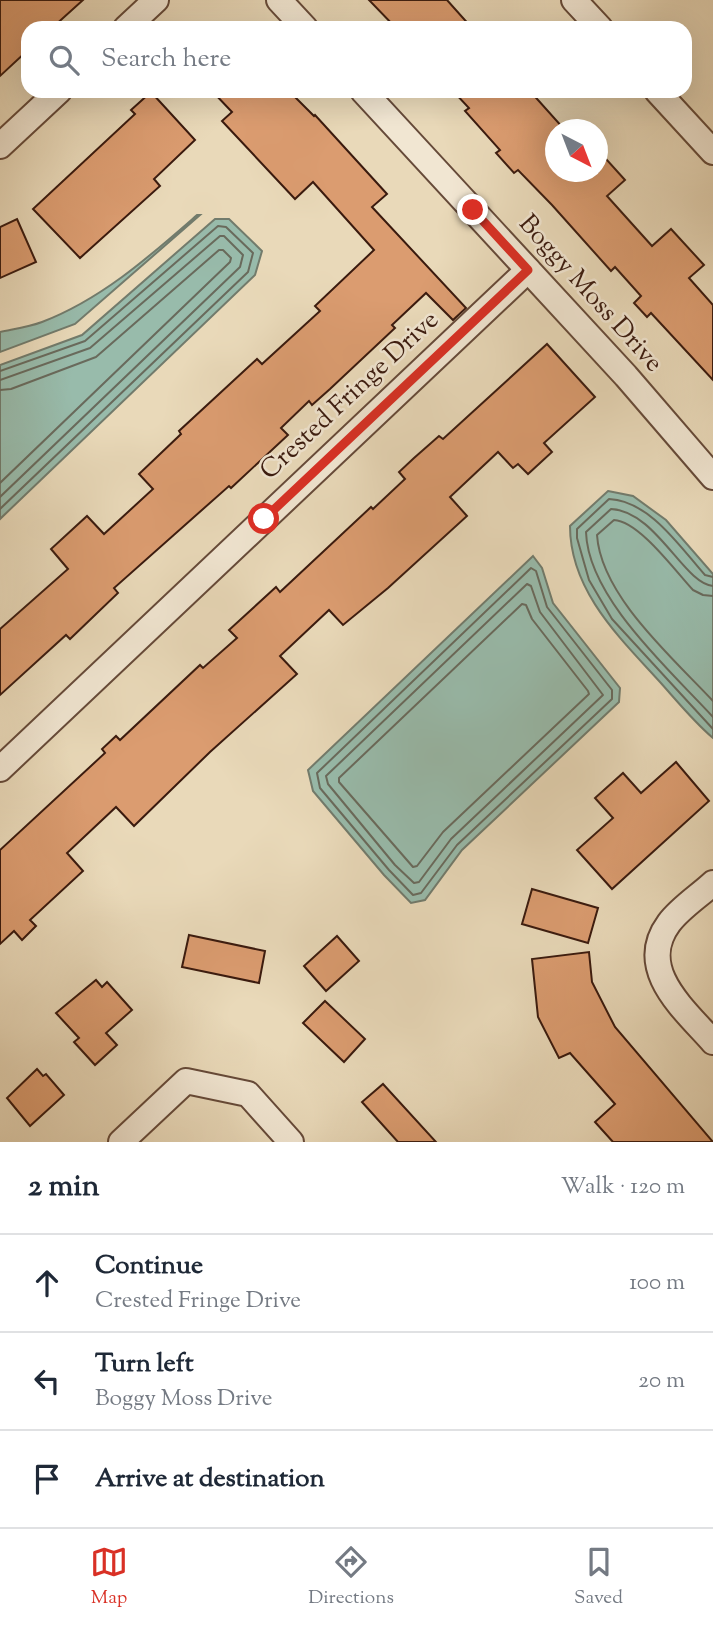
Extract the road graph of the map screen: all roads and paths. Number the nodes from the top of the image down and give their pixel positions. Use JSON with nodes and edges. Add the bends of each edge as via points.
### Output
{"nodes":[{"id":1,"x":156,"y":0,"type":"edge"},
{"id":2,"x":279,"y":0,"type":"edge"},
{"id":3,"x":574,"y":0,"type":"edge"},
{"id":4,"x":134,"y":21,"type":"edge"},
{"id":5,"x":298,"y":21,"type":"edge"},
{"id":6,"x":594,"y":21,"type":"edge"},
{"id":7,"x":51,"y":98,"type":"edge"},
{"id":8,"x":369,"y":98,"type":"edge"},
{"id":9,"x":663,"y":98,"type":"edge"},
{"id":10,"x":0,"y":146,"type":"edge"},
{"id":11,"x":713,"y":152,"type":"edge"},
{"id":12,"x":528,"y":270,"type":"junction"},
{"id":13,"x":713,"y":477,"type":"edge"},
{"id":14,"x":0,"y":769,"type":"edge"},
{"id":15,"x":713,"y":883,"type":"edge"},
{"id":16,"x":713,"y":1042,"type":"edge"},
{"id":17,"x":121,"y":1142,"type":"edge"},
{"id":18,"x":291,"y":1142,"type":"edge"}],
"edges":[{"from":1,"to":4,"type":"street"},
{"from":2,"to":5,"type":"street"},
{"from":3,"to":6,"type":"street"},
{"from":7,"to":10,"type":"street"},
{"from":8,"to":12,"type":"street","name":"Boggy Moss Drive"},
{"from":9,"to":11,"type":"street"},
{"from":12,"to":13,"type":"street","name":"Boggy Moss Drive"},
{"from":12,"to":14,"type":"street","name":"Crested Fringe Drive"},
{"from":15,"to":16,"type":"street","via":[[669,923],[656,948],[658,973]]},
{"from":17,"to":18,"type":"street","via":[[186,1081],[248,1094]]}]}
